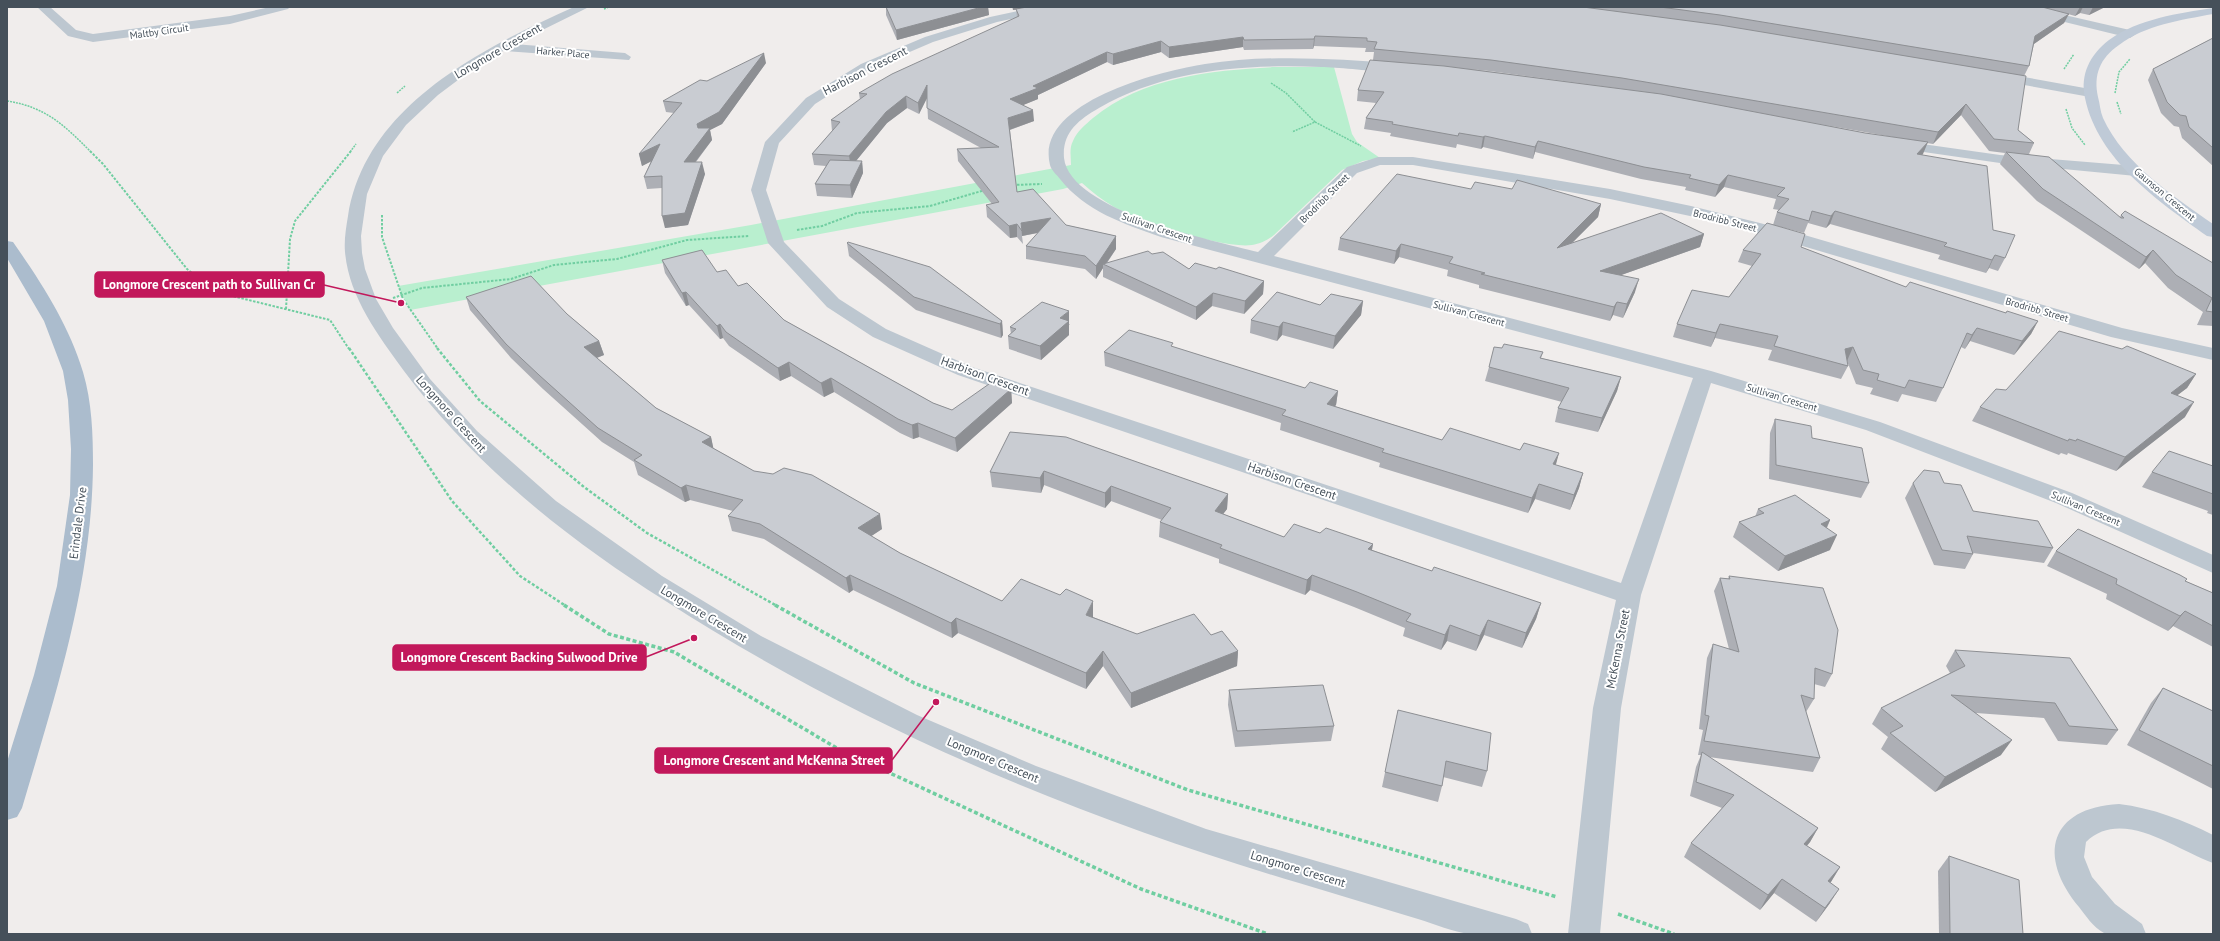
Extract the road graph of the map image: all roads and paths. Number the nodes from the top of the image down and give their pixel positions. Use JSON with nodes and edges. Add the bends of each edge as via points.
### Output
{"nodes":[{"id":1,"x":43,"y":7,"type":"edge"},
{"id":2,"x":284,"y":7,"type":"edge"},
{"id":3,"x":583,"y":7,"type":"edge"},
{"id":4,"x":1053,"y":7,"type":"edge"},
{"id":5,"x":2015,"y":7,"type":"edge"},
{"id":6,"x":2196,"y":7,"type":"edge"},
{"id":7,"x":2213,"y":11,"type":"edge"},
{"id":8,"x":2173,"y":17,"type":"junction"},
{"id":9,"x":2130,"y":34,"type":"junction"},
{"id":10,"x":501,"y":47,"type":"junction"},
{"id":11,"x":2133,"y":55,"type":"dead end"},
{"id":12,"x":625,"y":58,"type":"dead end"},
{"id":13,"x":1236,"y":65,"type":"junction"},
{"id":14,"x":1417,"y":69,"type":"edge"},
{"id":15,"x":1983,"y":74,"type":"edge"},
{"id":16,"x":400,"y":89,"type":"dead end"},
{"id":17,"x":2090,"y":93,"type":"junction"},
{"id":18,"x":2115,"y":94,"type":"dead end"},
{"id":19,"x":396,"y":95,"type":"dead end"},
{"id":20,"x":2117,"y":100,"type":"dead end"},
{"id":21,"x":2123,"y":120,"type":"dead end"},
{"id":22,"x":1315,"y":122,"type":"junction"},
{"id":23,"x":1292,"y":132,"type":"dead end"},
{"id":24,"x":1882,"y":142,"type":"edge"},
{"id":25,"x":357,"y":143,"type":"dead end"},
{"id":26,"x":1363,"y":147,"type":"dead end"},
{"id":27,"x":2136,"y":171,"type":"junction"},
{"id":28,"x":1044,"y":184,"type":"dead end"},
{"id":29,"x":1006,"y":186,"type":"edge"},
{"id":30,"x":988,"y":189,"type":"edge"},
{"id":31,"x":382,"y":211,"type":"dead end"},
{"id":32,"x":2213,"y":232,"type":"edge"},
{"id":33,"x":770,"y":234,"type":"junction"},
{"id":34,"x":7,"y":246,"type":"edge"},
{"id":35,"x":1262,"y":258,"type":"junction"},
{"id":36,"x":401,"y":295,"type":"junction"},
{"id":37,"x":370,"y":306,"type":"junction"},
{"id":38,"x":286,"y":309,"type":"dead end"},
{"id":39,"x":2213,"y":354,"type":"edge"},
{"id":40,"x":1704,"y":375,"type":"junction"},
{"id":41,"x":2213,"y":565,"type":"edge"},
{"id":42,"x":1629,"y":595,"type":"junction"},
{"id":43,"x":7,"y":808,"type":"edge"},
{"id":44,"x":2213,"y":850,"type":"edge"},
{"id":45,"x":1536,"y":891,"type":"dead end"},
{"id":46,"x":1635,"y":919,"type":"dead end"},
{"id":47,"x":1516,"y":934,"type":"edge"},
{"id":48,"x":1584,"y":934,"type":"edge"},
{"id":49,"x":1674,"y":934,"type":"edge"},
{"id":50,"x":2130,"y":934,"type":"edge"}],
"edges":[{"from":1,"to":2,"type":"street","name":"Maltby Circuit","via":[[72,33],[93,38],[127,36],[230,20]]},
{"from":3,"to":10,"type":"street","name":"Longmore Crescent"},
{"from":4,"to":33,"type":"street","name":"Harbison Crescent","via":[[999,18],[931,39],[849,76],[804,105],[783,126],[768,148],[759,173],[762,214]]},
{"from":5,"to":9,"type":"street"},
{"from":6,"to":8,"type":"street","name":"Gaunson Crescent"},
{"from":7,"to":8,"type":"street","name":"Gaunson Crescent"},
{"from":8,"to":9,"type":"street","name":"Gaunson Crescent"},
{"from":9,"to":17,"type":"street","name":"Gaunson Crescent","via":[[2104,52],[2093,66],[2089,83]]},
{"from":10,"to":12,"type":"street","name":"Harker Place"},
{"from":10,"to":37,"type":"street","name":"Longmore Crescent","via":[[448,80],[417,105],[391,134],[371,165],[357,199],[352,236],[358,275]]},
{"from":11,"to":18,"type":"path","via":[[2118,72]]},
{"from":13,"to":14,"type":"street","name":"Sullivan Crescent","via":[[1294,62]]},
{"from":13,"to":22,"type":"path","via":[[1280,88]]},
{"from":13,"to":35,"type":"street","name":"Sullivan Crescent","via":[[1178,73],[1116,93],[1076,116],[1062,129],[1055,144],[1055,152],[1060,170],[1075,187],[1098,204],[1129,220],[1167,233]]},
{"from":15,"to":17,"type":"street"},
{"from":16,"to":19,"type":"path"},
{"from":17,"to":27,"type":"street","name":"Gaunson Crescent","via":[[2096,118]]},
{"from":20,"to":21,"type":"path"},
{"from":22,"to":23,"type":"path"},
{"from":22,"to":26,"type":"path"},
{"from":24,"to":27,"type":"street","via":[[2000,159]]},
{"from":25,"to":38,"type":"path","via":[[295,221],[290,239]]},
{"from":27,"to":32,"type":"street","name":"Gaunson Crescent"},
{"from":28,"to":29,"type":"path"},
{"from":30,"to":33,"type":"path","via":[[930,206],[858,213],[822,226]]},
{"from":31,"to":36,"type":"path","via":[[382,237]]},
{"from":33,"to":36,"type":"path","via":[[687,240],[617,259],[554,265],[511,279],[422,288]]},
{"from":33,"to":42,"type":"street","name":"Harbison Crescent","via":[[799,274],[833,304],[905,346],[972,373]]},
{"from":34,"to":43,"type":"main road","name":"Erindale Drive","via":[[38,290],[58,328],[73,373],[82,425],[83,484],[66,607]]},
{"from":35,"to":39,"type":"street","name":"Brodribb Street","via":[[1352,170],[1378,161],[1413,161],[1610,194],[1691,211],[1778,233],[2118,333]]},
{"from":35,"to":40,"type":"street","name":"Sullivan Crescent"},
{"from":36,"to":37,"type":"path"},
{"from":36,"to":45,"type":"path","via":[[449,365],[480,401],[584,487],[647,533],[914,683],[1188,790]]},
{"from":37,"to":47,"type":"street","name":"Longmore Crescent","via":[[421,383],[479,447],[558,515],[658,587],[717,624],[854,698],[1017,772],[1205,841]]},
{"from":40,"to":41,"type":"street","name":"Sullivan Crescent","via":[[1934,447],[2064,498]]},
{"from":40,"to":42,"type":"street","name":"McKenna Street"},
{"from":42,"to":48,"type":"street","name":"McKenna Street","via":[[1607,708]]},
{"from":44,"to":50,"type":"street","via":[[2186,835],[2149,821],[2115,817],[2088,822],[2072,836],[2069,857],[2080,885],[2104,914]]},
{"from":46,"to":49,"type":"path"}]}
